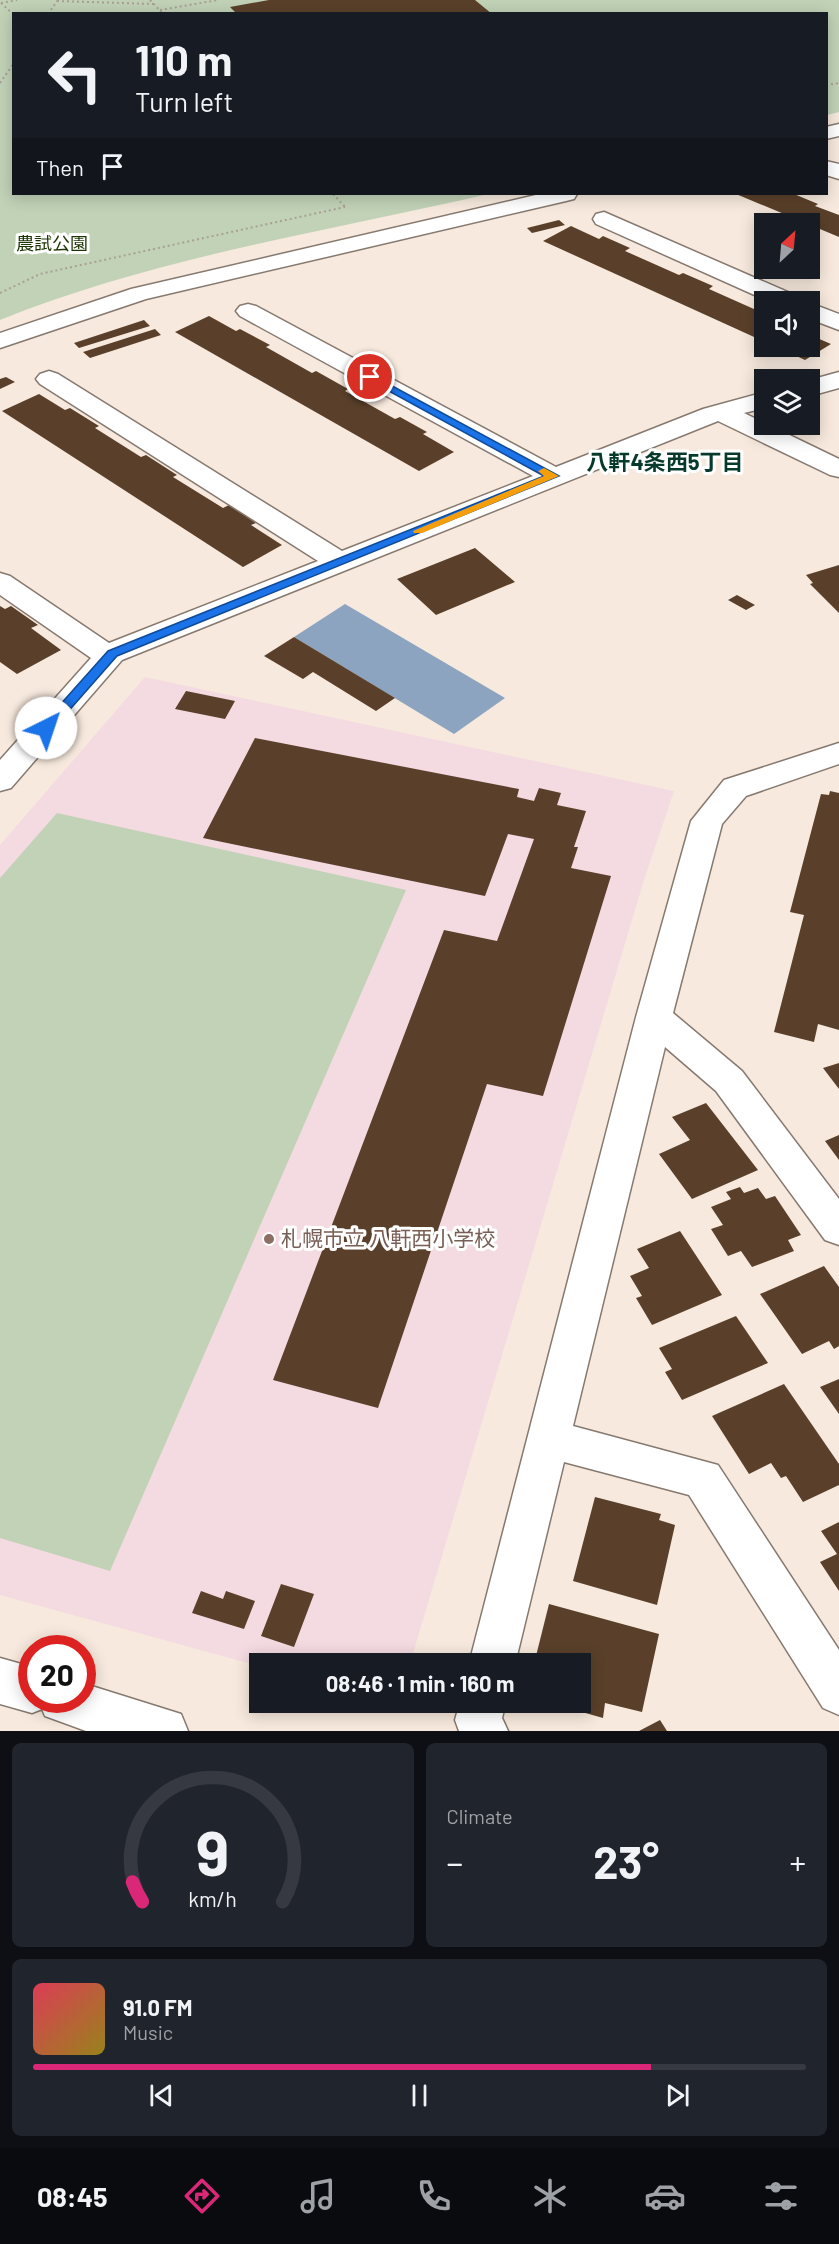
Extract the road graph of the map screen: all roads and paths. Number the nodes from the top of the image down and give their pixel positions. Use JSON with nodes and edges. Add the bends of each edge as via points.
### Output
{"nodes":[{"id":1,"x":17,"y":0,"type":"edge"},
{"id":2,"x":150,"y":0,"type":"edge"},
{"id":3,"x":218,"y":0,"type":"edge"},
{"id":4,"x":57,"y":1,"type":"edge"},
{"id":5,"x":0,"y":3,"type":"edge"},
{"id":6,"x":154,"y":4,"type":"junction"},
{"id":7,"x":160,"y":10,"type":"joint"},
{"id":8,"x":12,"y":13,"type":"edge"},
{"id":9,"x":12,"y":66,"type":"edge"},
{"id":10,"x":0,"y":83,"type":"edge"},
{"id":11,"x":334,"y":195,"type":"edge"},
{"id":12,"x":562,"y":195,"type":"edge"},
{"id":13,"x":345,"y":207,"type":"junction"},
{"id":14,"x":353,"y":215,"type":"dead end"},
{"id":15,"x":604,"y":219,"type":"dead end"},
{"id":16,"x":766,"y":291,"type":"edge"},
{"id":17,"x":0,"y":293,"type":"edge"},
{"id":18,"x":248,"y":311,"type":"dead end"},
{"id":19,"x":820,"y":314,"type":"edge"},
{"id":20,"x":839,"y":322,"type":"edge"},
{"id":21,"x":0,"y":341,"type":"edge"},
{"id":22,"x":49,"y":379,"type":"dead end"},
{"id":23,"x":839,"y":380,"type":"edge"},
{"id":24,"x":820,"y":385,"type":"edge"},
{"id":25,"x":754,"y":403,"type":"edge"},
{"id":26,"x":721,"y":412,"type":"junction"},
{"id":27,"x":839,"y":469,"type":"edge"},
{"id":28,"x":553,"y":476,"type":"junction"},
{"id":29,"x":339,"y":562,"type":"junction"},
{"id":30,"x":0,"y":582,"type":"edge"},
{"id":31,"x":109,"y":657,"type":"junction"},
{"id":32,"x":839,"y":753,"type":"edge"},
{"id":33,"x":0,"y":780,"type":"edge"},
{"id":34,"x":654,"y":1017,"type":"junction"},
{"id":35,"x":839,"y":1229,"type":"edge"},
{"id":36,"x":549,"y":1439,"type":"junction"},
{"id":37,"x":495,"y":1653,"type":"edge"},
{"id":38,"x":0,"y":1681,"type":"edge"},
{"id":39,"x":18,"y":1686,"type":"edge"},
{"id":40,"x":839,"y":1692,"type":"edge"},
{"id":41,"x":96,"y":1710,"type":"edge"},
{"id":42,"x":480,"y":1713,"type":"edge"},
{"id":43,"x":164,"y":1731,"type":"edge"},
{"id":44,"x":484,"y":1731,"type":"edge"}],
"edges":[{"from":1,"to":5,"type":"path"},
{"from":2,"to":6,"type":"path"},
{"from":3,"to":7,"type":"path"},
{"from":4,"to":6,"type":"path"},
{"from":5,"to":8,"type":"path"},
{"from":6,"to":7,"type":"path"},
{"from":9,"to":10,"type":"path"},
{"from":11,"to":13,"type":"path"},
{"from":12,"to":21,"type":"street","via":[[139,294]]},
{"from":13,"to":14,"type":"path"},
{"from":13,"to":17,"type":"path","via":[[40,274]]},
{"from":15,"to":16,"type":"street"},
{"from":18,"to":28,"type":"street"},
{"from":19,"to":20,"type":"street"},
{"from":22,"to":29,"type":"street"},
{"from":23,"to":24,"type":"street"},
{"from":25,"to":26,"type":"street"},
{"from":26,"to":27,"type":"street"},
{"from":26,"to":28,"type":"street"},
{"from":28,"to":29,"type":"street"},
{"from":29,"to":31,"type":"street"},
{"from":30,"to":31,"type":"street"},
{"from":31,"to":33,"type":"street"},
{"from":32,"to":34,"type":"street","via":[[735,788],[707,821]]},
{"from":34,"to":35,"type":"street","via":[[729,1081]]},
{"from":34,"to":36,"type":"street"},
{"from":36,"to":37,"type":"street"},
{"from":36,"to":40,"type":"street","via":[[703,1479]]},
{"from":38,"to":39,"type":"street"},
{"from":41,"to":43,"type":"street"},
{"from":42,"to":44,"type":"street","via":[[478,1720]]}]}
